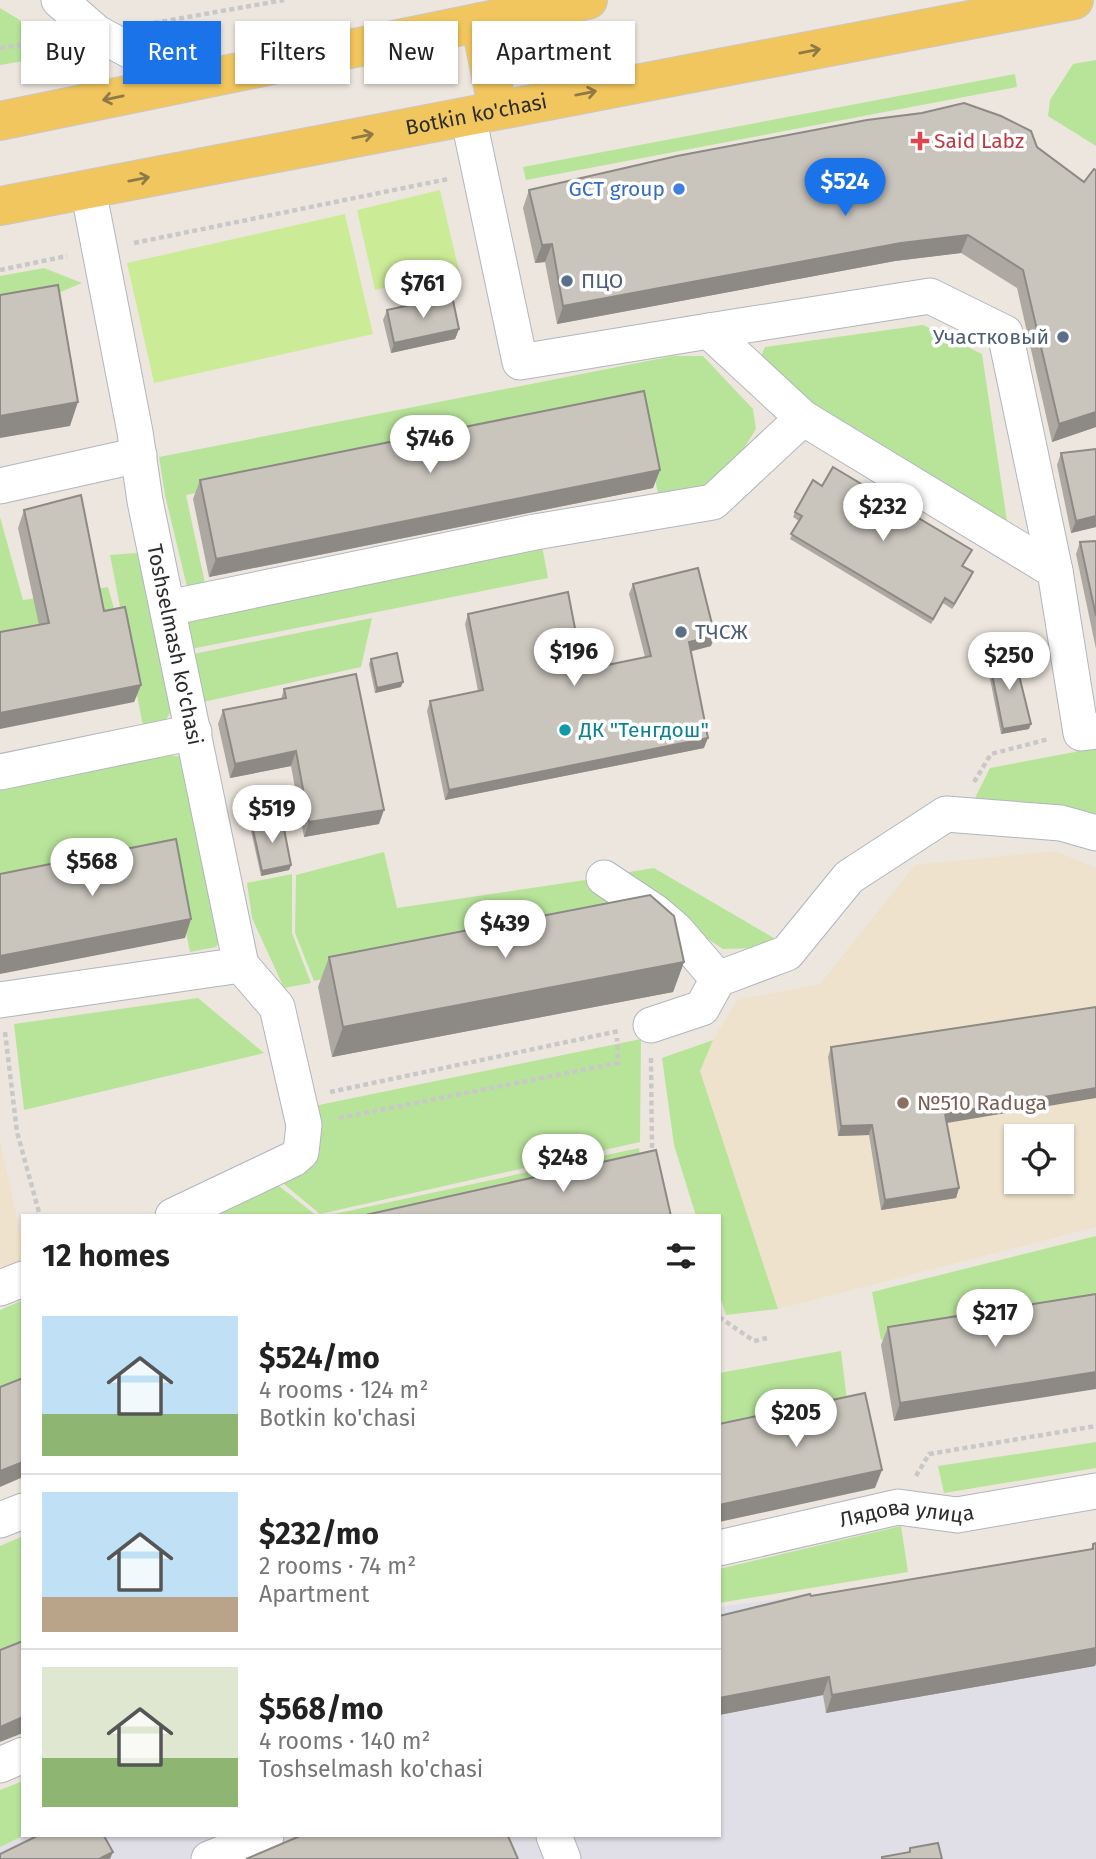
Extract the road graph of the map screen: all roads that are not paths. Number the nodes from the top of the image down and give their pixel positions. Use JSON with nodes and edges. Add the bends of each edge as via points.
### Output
{"nodes":[{"id":1,"x":59,"y":0,"type":"edge"},
{"id":2,"x":588,"y":0,"type":"edge"},
{"id":3,"x":1074,"y":0,"type":"edge"},
{"id":4,"x":485,"y":21,"type":"edge"},
{"id":5,"x":472,"y":24,"type":"edge"},
{"id":6,"x":123,"y":47,"type":"edge"},
{"id":7,"x":221,"y":75,"type":"edge"},
{"id":8,"x":179,"y":84,"type":"edge"},
{"id":9,"x":482,"y":84,"type":"edge"},
{"id":10,"x":483,"y":113,"type":"junction"},
{"id":11,"x":6,"y":117,"type":"edge"},
{"id":12,"x":88,"y":189,"type":"junction"},
{"id":13,"x":0,"y":206,"type":"edge"},
{"id":14,"x":709,"y":331,"type":"junction"},
{"id":15,"x":803,"y":418,"type":"junction"},
{"id":16,"x":139,"y":456,"type":"junction"},
{"id":17,"x":0,"y":486,"type":"edge"},
{"id":18,"x":1055,"y":571,"type":"junction"},
{"id":19,"x":168,"y":608,"type":"junction"},
{"id":20,"x":1096,"y":731,"type":"edge"},
{"id":21,"x":194,"y":732,"type":"junction"},
{"id":22,"x":0,"y":772,"type":"edge"},
{"id":23,"x":1096,"y":833,"type":"edge"},
{"id":24,"x":604,"y":878,"type":"dead end"},
{"id":25,"x":242,"y":965,"type":"junction"},
{"id":26,"x":719,"y":979,"type":"junction"},
{"id":27,"x":1,"y":1000,"type":"edge"},
{"id":28,"x":651,"y":1025,"type":"road end"},
{"id":29,"x":177,"y":1214,"type":"edge"},
{"id":30,"x":21,"y":1280,"type":"edge"},
{"id":31,"x":0,"y":1288,"type":"edge"},
{"id":32,"x":1096,"y":1491,"type":"edge"},
{"id":33,"x":21,"y":1512,"type":"edge"},
{"id":34,"x":0,"y":1520,"type":"edge"},
{"id":35,"x":721,"y":1548,"type":"edge"},
{"id":36,"x":21,"y":1756,"type":"edge"},
{"id":37,"x":0,"y":1765,"type":"edge"},
{"id":38,"x":264,"y":1837,"type":"edge"},
{"id":39,"x":554,"y":1837,"type":"edge"},
{"id":40,"x":209,"y":1859,"type":"edge"},
{"id":41,"x":563,"y":1859,"type":"edge"}],
"edges":[{"from":1,"to":6,"type":"street","via":[[97,33]]},
{"from":2,"to":4,"type":"main road"},
{"from":10,"to":3,"type":"main road","name":"Botkin ko'chasi","one_way":true},
{"from":5,"to":7,"type":"main road"},
{"from":8,"to":11,"type":"main road","one_way":true},
{"from":9,"to":10,"type":"main road"},
{"from":12,"to":10,"type":"main road","name":"Botkin ko'chasi","one_way":true},
{"from":10,"to":14,"type":"street","via":[[480,172],[520,362]]},
{"from":12,"to":13,"type":"main road","name":"Botkin ko'chasi"},
{"from":12,"to":16,"type":"street","name":"Toshselmash ko'chasi"},
{"from":14,"to":15,"type":"street"},
{"from":14,"to":18,"type":"street","via":[[930,296],[1005,333]]},
{"from":15,"to":18,"type":"street"},
{"from":15,"to":19,"type":"street","via":[[713,502],[535,532]]},
{"from":16,"to":17,"type":"street"},
{"from":16,"to":19,"type":"street","name":"Toshselmash ko'chasi"},
{"from":18,"to":20,"type":"street","via":[[1080,733]]},
{"from":19,"to":21,"type":"street","name":"Toshselmash ko'chasi"},
{"from":21,"to":22,"type":"street"},
{"from":21,"to":25,"type":"street","name":"Toshselmash ko'chasi"},
{"from":23,"to":26,"type":"street","via":[[1061,823],[946,814],[849,877],[787,953]]},
{"from":24,"to":26,"type":"street","via":[[666,921]]},
{"from":25,"to":27,"type":"street"},
{"from":25,"to":29,"type":"street","name":"Toshselmash ko'chasi","via":[[277,1006],[301,1112],[301,1152]]},
{"from":26,"to":28,"type":"street","via":[[702,1008]]},
{"from":30,"to":31,"type":"street"},
{"from":32,"to":35,"type":"street","name":"Лядова улица","via":[[957,1515],[898,1507]]},
{"from":33,"to":34,"type":"street"},
{"from":36,"to":37,"type":"street"},
{"from":38,"to":40,"type":"street"},
{"from":39,"to":41,"type":"street"}]}
